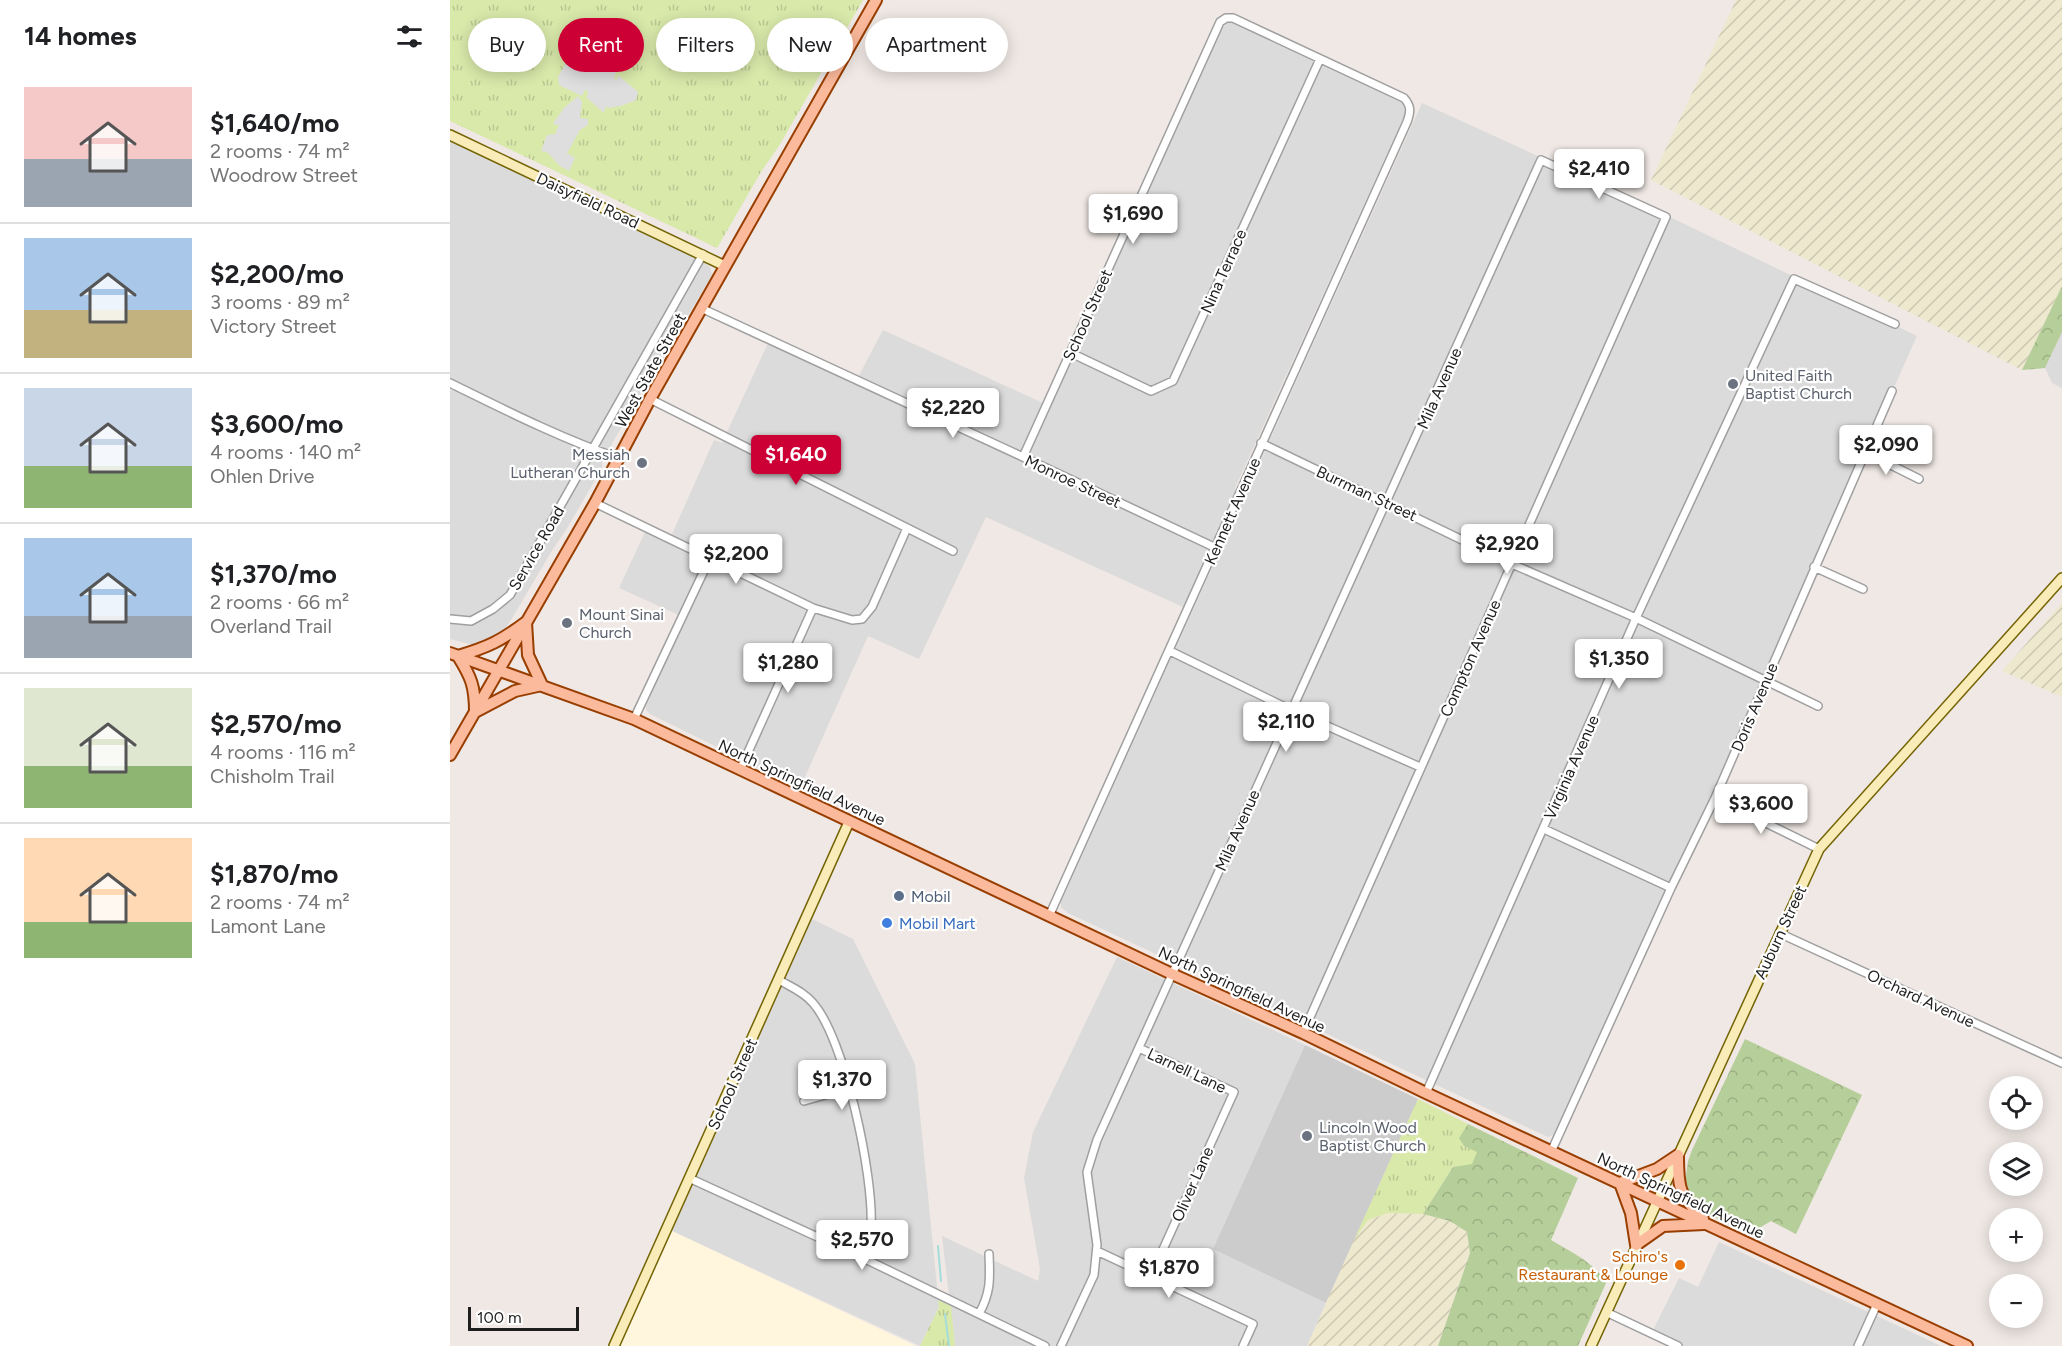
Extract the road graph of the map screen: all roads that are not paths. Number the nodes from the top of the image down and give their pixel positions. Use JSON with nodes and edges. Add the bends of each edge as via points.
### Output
{"nodes":[{"id":1,"x":876,"y":0,"type":"edge"},
{"id":2,"x":1320,"y":59,"type":"junction"},
{"id":3,"x":450,"y":135,"type":"edge"},
{"id":4,"x":1666,"y":217,"type":"joint"},
{"id":5,"x":703,"y":254,"type":"junction"},
{"id":6,"x":724,"y":266,"type":"junction"},
{"id":7,"x":701,"y":308,"type":"junction"},
{"id":8,"x":1895,"y":324,"type":"dead end"},
{"id":9,"x":1071,"y":353,"type":"junction"},
{"id":10,"x":450,"y":383,"type":"edge"},
{"id":11,"x":1892,"y":391,"type":"dead end"},
{"id":12,"x":650,"y":399,"type":"junction"},
{"id":13,"x":1261,"y":443,"type":"junction"},
{"id":14,"x":592,"y":449,"type":"junction"},
{"id":15,"x":1865,"y":452,"type":"junction"},
{"id":16,"x":1023,"y":457,"type":"junction"},
{"id":17,"x":618,"y":458,"type":"junction"},
{"id":18,"x":1919,"y":478,"type":"dead end"},
{"id":19,"x":595,"y":503,"type":"junction"},
{"id":20,"x":1387,"y":503,"type":"junction"},
{"id":21,"x":907,"y":528,"type":"junction"},
{"id":22,"x":1216,"y":548,"type":"junction"},
{"id":23,"x":953,"y":551,"type":"dead end"},
{"id":24,"x":710,"y":558,"type":"junction"},
{"id":25,"x":1512,"y":564,"type":"junction"},
{"id":26,"x":1814,"y":567,"type":"junction"},
{"id":27,"x":2062,"y":578,"type":"edge"},
{"id":28,"x":1863,"y":589,"type":"dead end"},
{"id":29,"x":813,"y":608,"type":"junction"},
{"id":30,"x":1636,"y":618,"type":"junction"},
{"id":31,"x":450,"y":619,"type":"edge"},
{"id":32,"x":526,"y":622,"type":"junction"},
{"id":33,"x":1170,"y":651,"type":"junction"},
{"id":34,"x":454,"y":654,"type":"edge"},
{"id":35,"x":499,"y":669,"type":"junction"},
{"id":36,"x":1765,"y":681,"type":"junction"},
{"id":37,"x":542,"y":685,"type":"junction"},
{"id":38,"x":1818,"y":706,"type":"dead end"},
{"id":39,"x":1291,"y":710,"type":"junction"},
{"id":40,"x":475,"y":712,"type":"junction"},
{"id":41,"x":634,"y":719,"type":"junction"},
{"id":42,"x":450,"y":755,"type":"edge"},
{"id":43,"x":1420,"y":767,"type":"junction"},
{"id":44,"x":740,"y":770,"type":"junction"},
{"id":45,"x":1714,"y":798,"type":"junction"},
{"id":46,"x":849,"y":822,"type":"junction"},
{"id":47,"x":1544,"y":829,"type":"junction"},
{"id":48,"x":1819,"y":849,"type":"junction"},
{"id":49,"x":1671,"y":888,"type":"junction"},
{"id":50,"x":1050,"y":914,"type":"junction"},
{"id":51,"x":1779,"y":933,"type":"junction"},
{"id":52,"x":1172,"y":974,"type":"junction"},
{"id":53,"x":779,"y":980,"type":"junction"},
{"id":54,"x":1304,"y":1033,"type":"junction"},
{"id":55,"x":1139,"y":1048,"type":"junction"},
{"id":56,"x":2062,"y":1063,"type":"edge"},
{"id":57,"x":850,"y":1088,"type":"junction"},
{"id":58,"x":1234,"y":1092,"type":"joint"},
{"id":59,"x":1426,"y":1093,"type":"junction"},
{"id":60,"x":804,"y":1101,"type":"dead end"},
{"id":61,"x":1551,"y":1152,"type":"junction"},
{"id":62,"x":1678,"y":1155,"type":"junction"},
{"id":63,"x":689,"y":1178,"type":"junction"},
{"id":64,"x":1620,"y":1183,"type":"junction"},
{"id":65,"x":1657,"y":1200,"type":"junction"},
{"id":66,"x":1707,"y":1224,"type":"junction"},
{"id":67,"x":1636,"y":1245,"type":"junction"},
{"id":68,"x":1096,"y":1251,"type":"junction"},
{"id":69,"x":989,"y":1254,"type":"dead end"},
{"id":70,"x":861,"y":1257,"type":"junction"},
{"id":71,"x":1151,"y":1276,"type":"junction"},
{"id":72,"x":1878,"y":1304,"type":"junction"},
{"id":73,"x":1606,"y":1312,"type":"junction"},
{"id":74,"x":980,"y":1314,"type":"junction"},
{"id":75,"x":614,"y":1346,"type":"edge"},
{"id":76,"x":1045,"y":1346,"type":"edge"},
{"id":77,"x":1061,"y":1346,"type":"edge"},
{"id":78,"x":1243,"y":1346,"type":"edge"},
{"id":79,"x":1591,"y":1346,"type":"edge"},
{"id":80,"x":1678,"y":1346,"type":"edge"},
{"id":81,"x":1858,"y":1346,"type":"edge"},
{"id":82,"x":1967,"y":1346,"type":"edge"}],
"edges":[{"from":1,"to":6,"type":"main road","name":"West State Street"},
{"from":2,"to":9,"type":"street","name":"Nina Terrace","via":[[1173,381],[1151,391]]},
{"from":2,"to":9,"type":"street","name":"School Street","via":[[1233,18],[1220,22]]},
{"from":2,"to":13,"type":"street","name":"Kennett Avenue","via":[[1404,98],[1410,112]]},
{"from":3,"to":5,"type":"main road","name":"Daisyfield Road"},
{"from":4,"to":20,"type":"street","name":"Mila Avenue","via":[[1541,160]]},
{"from":4,"to":25,"type":"street","name":"Compton Avenue"},
{"from":5,"to":6,"type":"main road","name":"Daisyfield Road"},
{"from":5,"to":14,"type":"street","name":"Service Road"},
{"from":6,"to":7,"type":"main road","name":"West State Street"},
{"from":7,"to":12,"type":"main road","name":"West State Street"},
{"from":7,"to":16,"type":"street","name":"Monroe Street"},
{"from":8,"to":30,"type":"street","name":"Virginia Avenue","via":[[1794,279]]},
{"from":9,"to":16,"type":"street","name":"School Street"},
{"from":10,"to":14,"type":"street"},
{"from":11,"to":15,"type":"street","name":"Doris Avenue"},
{"from":12,"to":17,"type":"main road","name":"West State Street"},
{"from":12,"to":21,"type":"street"},
{"from":13,"to":20,"type":"street","name":"Burrman Street"},
{"from":13,"to":22,"type":"street","name":"Kennett Avenue"},
{"from":14,"to":17,"type":"street"},
{"from":14,"to":31,"type":"street","name":"Service Road","via":[[510,595],[471,621]]},
{"from":15,"to":18,"type":"street"},
{"from":15,"to":26,"type":"street","name":"Doris Avenue"},
{"from":16,"to":22,"type":"street","name":"Monroe Street"},
{"from":17,"to":19,"type":"main road","name":"West State Street"},
{"from":19,"to":24,"type":"street"},
{"from":19,"to":32,"type":"main road","name":"West State Street"},
{"from":20,"to":25,"type":"street","name":"Burrman Street"},
{"from":20,"to":39,"type":"street","name":"Mila Avenue"},
{"from":21,"to":23,"type":"street"},
{"from":21,"to":29,"type":"street","via":[[872,607],[862,619],[852,620]]},
{"from":22,"to":33,"type":"street","name":"Kennett Avenue"},
{"from":24,"to":29,"type":"street"},
{"from":24,"to":41,"type":"street"},
{"from":25,"to":30,"type":"street","name":"Burrman Street"},
{"from":25,"to":43,"type":"street","name":"Compton Avenue"},
{"from":26,"to":28,"type":"street"},
{"from":26,"to":36,"type":"street","name":"Doris Avenue"},
{"from":27,"to":48,"type":"main road","name":"Auburn Street"},
{"from":29,"to":44,"type":"street"},
{"from":30,"to":36,"type":"street","name":"Burrman Street"},
{"from":30,"to":47,"type":"street","name":"Virginia Avenue"},
{"from":32,"to":34,"type":"main road","via":[[487,648]]},
{"from":32,"to":35,"type":"main road","name":"West State Street"},
{"from":32,"to":37,"type":"main road","via":[[528,655]]},
{"from":33,"to":39,"type":"street"},
{"from":33,"to":50,"type":"street","name":"Kennett Avenue"},
{"from":34,"to":35,"type":"main road","name":"North Springfield Avenue"},
{"from":34,"to":40,"type":"main road","via":[[470,675]]},
{"from":35,"to":37,"type":"main road","name":"North Springfield Avenue"},
{"from":35,"to":40,"type":"main road","name":"West State Street"},
{"from":36,"to":38,"type":"street","name":"Burrman Street"},
{"from":36,"to":45,"type":"street","name":"Doris Avenue"},
{"from":37,"to":40,"type":"main road","via":[[515,692]]},
{"from":37,"to":41,"type":"main road","name":"North Springfield Avenue"},
{"from":39,"to":43,"type":"street"},
{"from":39,"to":52,"type":"street","name":"Mila Avenue"},
{"from":40,"to":42,"type":"main road","name":"West State Street"},
{"from":41,"to":44,"type":"main road","name":"North Springfield Avenue"},
{"from":43,"to":54,"type":"street","name":"Compton Avenue"},
{"from":44,"to":46,"type":"main road","name":"North Springfield Avenue"},
{"from":45,"to":48,"type":"street"},
{"from":45,"to":49,"type":"street","name":"Doris Avenue"},
{"from":46,"to":50,"type":"main road","name":"North Springfield Avenue"},
{"from":46,"to":53,"type":"main road","name":"School Street"},
{"from":47,"to":49,"type":"street"},
{"from":47,"to":59,"type":"street","name":"Virginia Avenue"},
{"from":48,"to":51,"type":"main road","name":"Auburn Street"},
{"from":49,"to":61,"type":"street","name":"Doris Avenue"},
{"from":50,"to":52,"type":"main road","name":"North Springfield Avenue"},
{"from":51,"to":56,"type":"street","name":"Orchard Avenue"},
{"from":51,"to":62,"type":"main road","name":"Auburn Street"},
{"from":52,"to":54,"type":"main road","name":"North Springfield Avenue"},
{"from":52,"to":55,"type":"street","name":"Mila Avenue"},
{"from":53,"to":57,"type":"street","via":[[814,1004],[829,1028]]},
{"from":53,"to":63,"type":"main road","name":"School Street"},
{"from":54,"to":59,"type":"main road","name":"North Springfield Avenue"},
{"from":55,"to":58,"type":"street","name":"Larnell Lane"},
{"from":55,"to":68,"type":"street","name":"Mila Avenue","via":[[1097,1140],[1087,1172]]},
{"from":57,"to":60,"type":"street"},
{"from":57,"to":70,"type":"street","via":[[871,1208],[871,1229]]},
{"from":58,"to":71,"type":"street","name":"Oliver Lane"},
{"from":59,"to":61,"type":"main road","name":"North Springfield Avenue"},
{"from":61,"to":64,"type":"main road","name":"North Springfield Avenue"},
{"from":62,"to":64,"type":"main road","via":[[1657,1169]]},
{"from":62,"to":65,"type":"main road","name":"Auburn Street"},
{"from":62,"to":66,"type":"main road","via":[[1678,1180],[1683,1196]]},
{"from":63,"to":70,"type":"street"},
{"from":63,"to":75,"type":"main road","name":"School Street"},
{"from":64,"to":65,"type":"main road","name":"North Springfield Avenue"},
{"from":64,"to":67,"type":"main road","via":[[1631,1213]]},
{"from":65,"to":66,"type":"main road","name":"North Springfield Avenue"},
{"from":65,"to":67,"type":"main road","name":"Auburn Street"},
{"from":66,"to":67,"type":"main road","via":[[1663,1226]]},
{"from":66,"to":72,"type":"main road","name":"North Springfield Avenue"},
{"from":67,"to":73,"type":"main road","name":"Auburn Street"},
{"from":68,"to":71,"type":"street"},
{"from":68,"to":77,"type":"street","name":"Mila Avenue","via":[[1094,1275]]},
{"from":69,"to":74,"type":"street","via":[[990,1284]]},
{"from":70,"to":74,"type":"street"},
{"from":71,"to":78,"type":"street","via":[[1253,1324]]},
{"from":72,"to":81,"type":"street"},
{"from":72,"to":82,"type":"main road","name":"North Springfield Avenue"},
{"from":73,"to":79,"type":"main road","name":"Auburn Street"},
{"from":73,"to":80,"type":"street"},
{"from":74,"to":76,"type":"street"}]}
